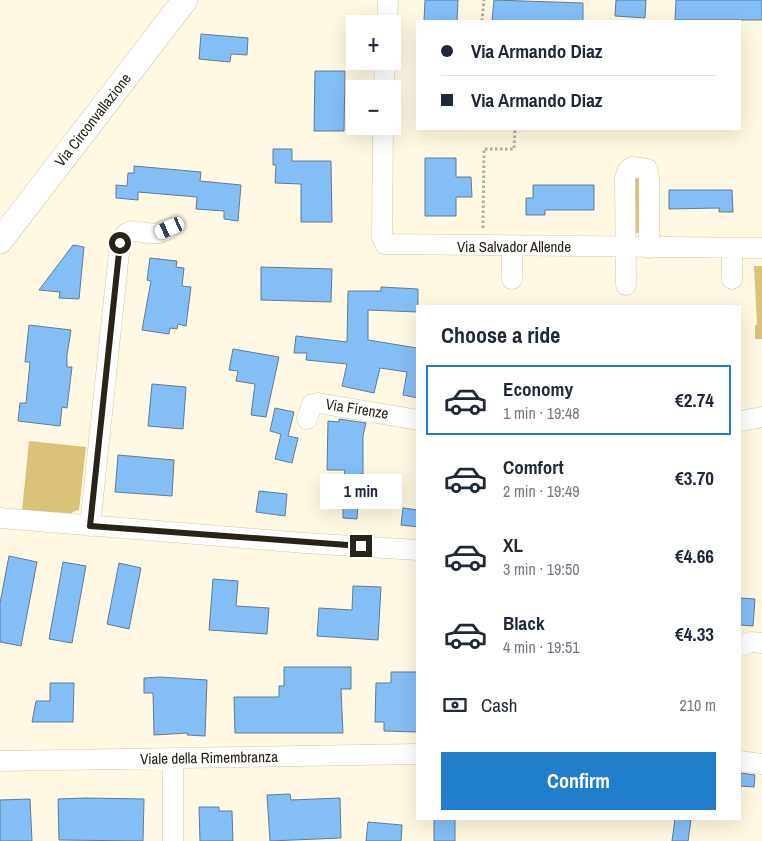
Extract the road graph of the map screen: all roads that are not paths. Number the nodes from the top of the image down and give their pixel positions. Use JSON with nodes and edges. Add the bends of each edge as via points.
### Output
{"nodes":[{"id":1,"x":185,"y":0,"type":"edge"},
{"id":2,"x":388,"y":0,"type":"edge"},
{"id":3,"x":387,"y":15,"type":"edge"},
{"id":4,"x":383,"y":135,"type":"edge"},
{"id":5,"x":170,"y":228,"type":"dead end"},
{"id":6,"x":0,"y":241,"type":"edge"},
{"id":7,"x":512,"y":247,"type":"junction"},
{"id":8,"x":626,"y":248,"type":"junction"},
{"id":9,"x":649,"y":248,"type":"junction"},
{"id":10,"x":732,"y":248,"type":"junction"},
{"id":11,"x":762,"y":248,"type":"edge"},
{"id":12,"x":512,"y":279,"type":"dead end"},
{"id":13,"x":732,"y":279,"type":"dead end"},
{"id":14,"x":626,"y":285,"type":"dead end"},
{"id":15,"x":762,"y":418,"type":"edge"},
{"id":16,"x":307,"y":419,"type":"dead end"},
{"id":17,"x":416,"y":420,"type":"edge"},
{"id":18,"x":741,"y":421,"type":"edge"},
{"id":19,"x":0,"y":518,"type":"edge"},
{"id":20,"x":90,"y":526,"type":"junction"},
{"id":21,"x":416,"y":550,"type":"edge"},
{"id":22,"x":762,"y":643,"type":"edge"},
{"id":23,"x":741,"y":646,"type":"edge"},
{"id":24,"x":416,"y":754,"type":"edge"},
{"id":25,"x":172,"y":758,"type":"junction"},
{"id":26,"x":0,"y":761,"type":"edge"},
{"id":27,"x":741,"y":762,"type":"edge"},
{"id":28,"x":762,"y":764,"type":"edge"},
{"id":29,"x":174,"y":841,"type":"edge"}],
"edges":[{"from":1,"to":6,"type":"main road","name":"Via Circonvallazione"},
{"from":2,"to":3,"type":"street"},
{"from":4,"to":7,"type":"street","name":"Via Salvador Allende","via":[[382,237],[385,244]]},
{"from":5,"to":20,"type":"street","via":[[159,233],[130,231],[120,243]]},
{"from":7,"to":8,"type":"street","name":"Via Salvador Allende"},
{"from":7,"to":12,"type":"street"},
{"from":8,"to":9,"type":"street","name":"Via Salvador Allende"},
{"from":8,"to":9,"type":"street","via":[[625,178],[632,167],[643,167],[650,178]]},
{"from":8,"to":14,"type":"street"},
{"from":9,"to":10,"type":"street","name":"Via Salvador Allende"},
{"from":10,"to":11,"type":"street","name":"Via Salvador Allende"},
{"from":10,"to":13,"type":"street"},
{"from":15,"to":18,"type":"street"},
{"from":16,"to":17,"type":"street","name":"Via Firenze","via":[[309,408],[318,403]]},
{"from":19,"to":20,"type":"street"},
{"from":20,"to":21,"type":"street"},
{"from":22,"to":23,"type":"street"},
{"from":24,"to":25,"type":"street","name":"Viale della Rimembranza"},
{"from":25,"to":26,"type":"street","name":"Viale della Rimembranza"},
{"from":25,"to":29,"type":"street"},
{"from":27,"to":28,"type":"street"}]}
